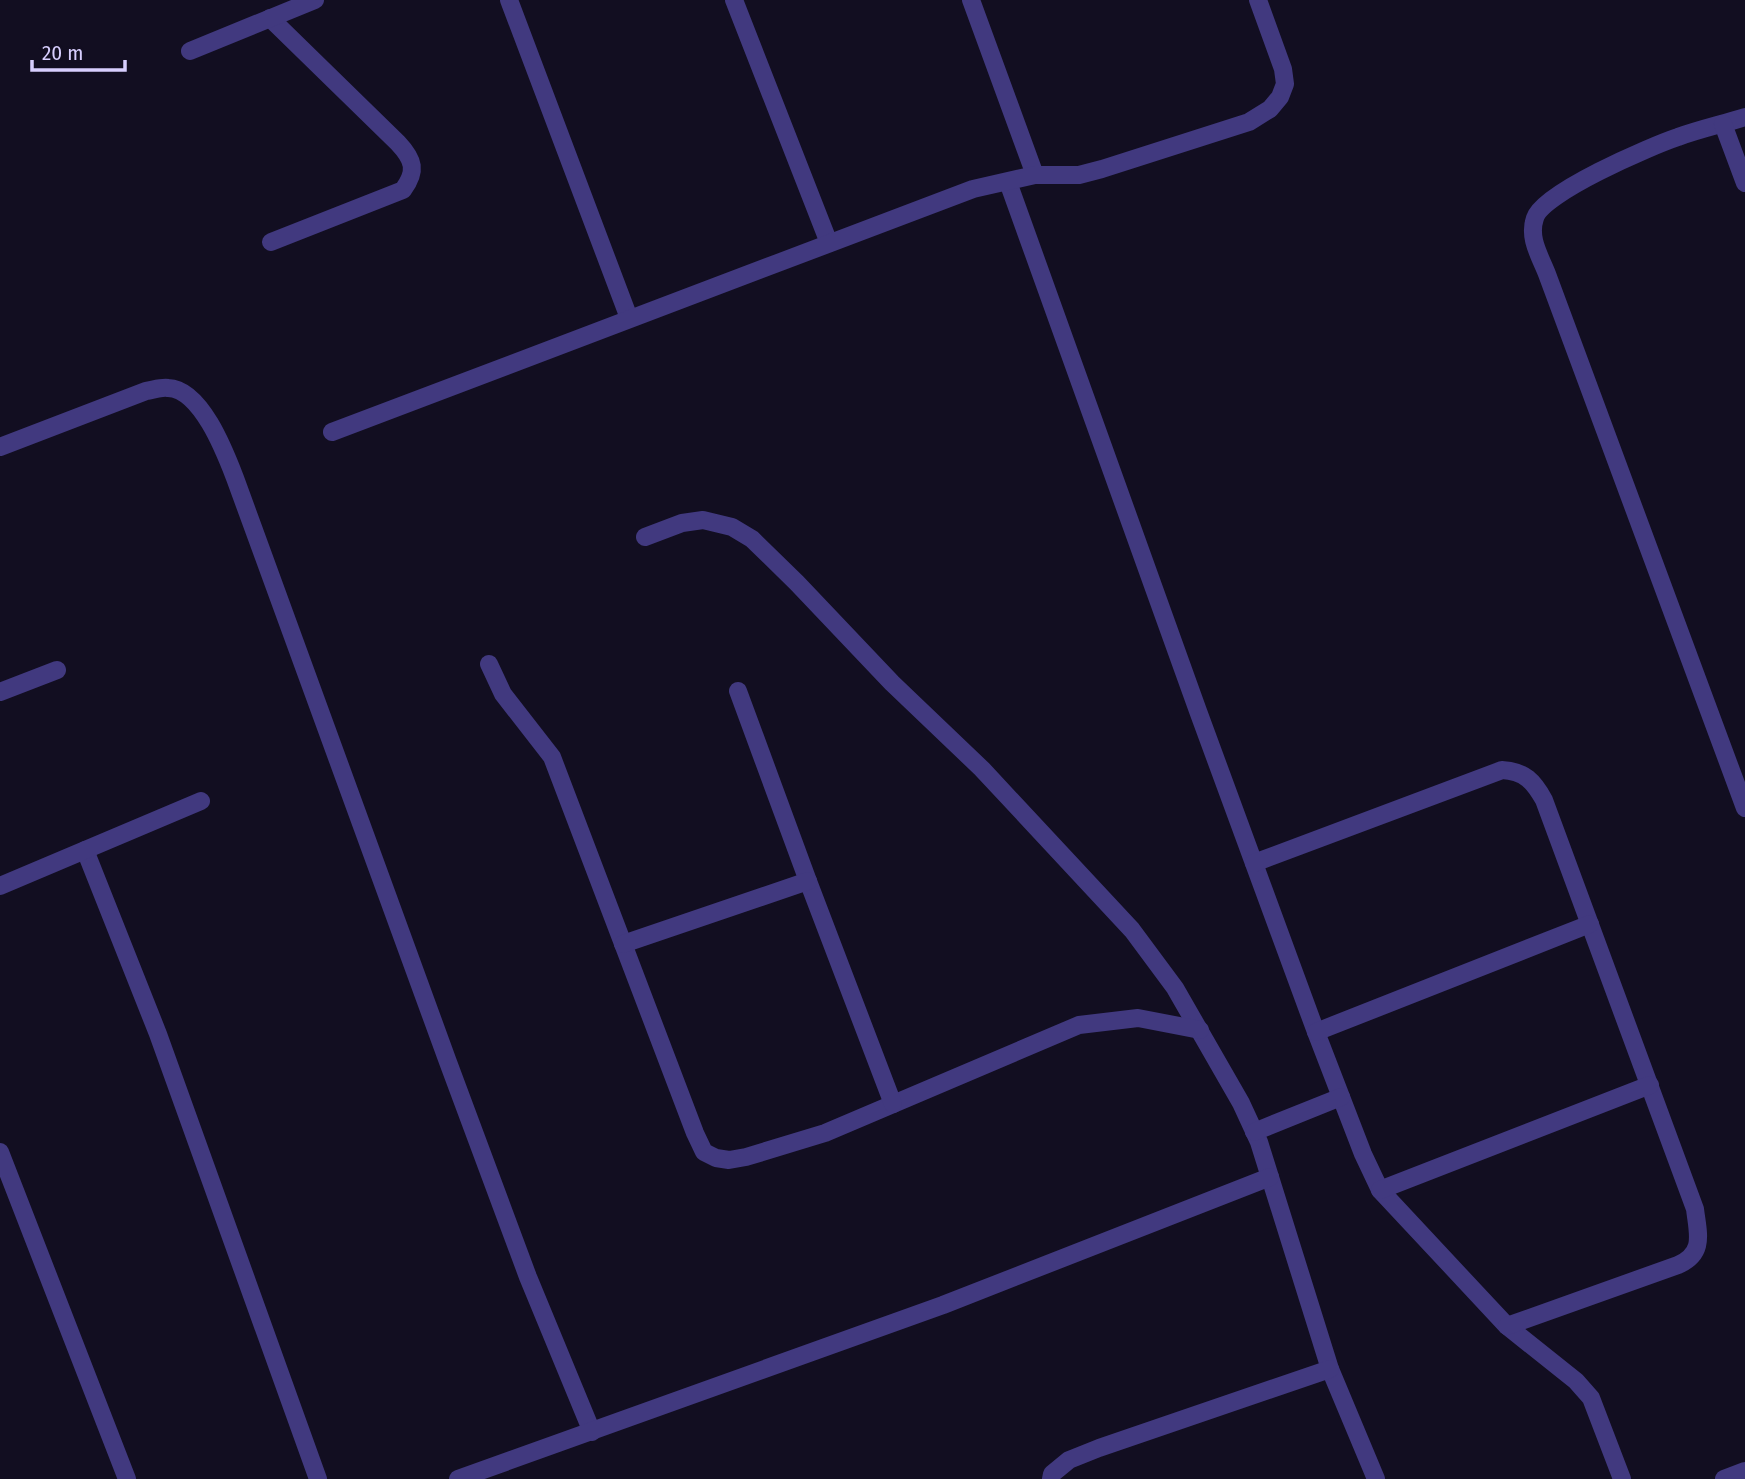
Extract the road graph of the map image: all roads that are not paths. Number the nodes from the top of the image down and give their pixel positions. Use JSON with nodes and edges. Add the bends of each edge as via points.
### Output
{"nodes":[{"id":1,"x":315,"y":0,"type":"edge"},
{"id":2,"x":509,"y":0,"type":"edge"},
{"id":3,"x":734,"y":0,"type":"edge"},
{"id":4,"x":971,"y":0,"type":"edge"},
{"id":5,"x":1258,"y":0,"type":"edge"},
{"id":6,"x":270,"y":18,"type":"junction"},
{"id":7,"x":190,"y":51,"type":"dead end"},
{"id":8,"x":1745,"y":117,"type":"edge"},
{"id":9,"x":1723,"y":124,"type":"junction"},
{"id":10,"x":1035,"y":176,"type":"junction"},
{"id":11,"x":1008,"y":182,"type":"junction"},
{"id":12,"x":1745,"y":183,"type":"edge"},
{"id":13,"x":271,"y":242,"type":"dead end"},
{"id":14,"x":829,"y":243,"type":"junction"},
{"id":15,"x":629,"y":318,"type":"junction"},
{"id":16,"x":332,"y":432,"type":"dead end"},
{"id":17,"x":0,"y":447,"type":"edge"},
{"id":18,"x":645,"y":537,"type":"dead end"},
{"id":19,"x":489,"y":664,"type":"dead end"},
{"id":20,"x":57,"y":670,"type":"dead end"},
{"id":21,"x":738,"y":691,"type":"dead end"},
{"id":22,"x":0,"y":692,"type":"edge"},
{"id":23,"x":201,"y":801,"type":"dead end"},
{"id":24,"x":1745,"y":808,"type":"edge"},
{"id":25,"x":85,"y":850,"type":"junction"},
{"id":26,"x":1254,"y":863,"type":"junction"},
{"id":27,"x":808,"y":881,"type":"junction"},
{"id":28,"x":0,"y":886,"type":"edge"},
{"id":29,"x":1590,"y":924,"type":"junction"},
{"id":30,"x":623,"y":944,"type":"junction"},
{"id":31,"x":1200,"y":1030,"type":"junction"},
{"id":32,"x":1316,"y":1032,"type":"junction"},
{"id":33,"x":1650,"y":1085,"type":"junction"},
{"id":34,"x":1341,"y":1097,"type":"junction"},
{"id":35,"x":893,"y":1104,"type":"junction"},
{"id":36,"x":1254,"y":1132,"type":"junction"},
{"id":37,"x":0,"y":1152,"type":"edge"},
{"id":38,"x":1270,"y":1177,"type":"junction"},
{"id":39,"x":1380,"y":1190,"type":"junction"},
{"id":40,"x":1507,"y":1326,"type":"junction"},
{"id":41,"x":1330,"y":1369,"type":"junction"},
{"id":42,"x":592,"y":1432,"type":"junction"},
{"id":43,"x":1745,"y":1471,"type":"edge"},
{"id":44,"x":127,"y":1479,"type":"edge"},
{"id":45,"x":318,"y":1479,"type":"edge"},
{"id":46,"x":458,"y":1479,"type":"edge"},
{"id":47,"x":1051,"y":1479,"type":"edge"},
{"id":48,"x":1376,"y":1479,"type":"edge"},
{"id":49,"x":1622,"y":1479,"type":"edge"},
{"id":50,"x":1724,"y":1479,"type":"edge"}],
"edges":[{"from":1,"to":6,"type":"street"},
{"from":2,"to":15,"type":"street"},
{"from":3,"to":14,"type":"street"},
{"from":4,"to":10,"type":"street"},
{"from":5,"to":10,"type":"street","via":[[1285,84],[1270,109],[1250,121],[1102,169],[1079,175]]},
{"from":6,"to":7,"type":"street"},
{"from":6,"to":13,"type":"street","via":[[398,143],[412,165],[403,190]]},
{"from":8,"to":9,"type":"street"},
{"from":9,"to":12,"type":"street"},
{"from":9,"to":24,"type":"street","via":[[1677,137],[1576,183],[1544,204],[1535,216],[1533,240]]},
{"from":10,"to":11,"type":"street"},
{"from":11,"to":14,"type":"street","via":[[973,189]]},
{"from":11,"to":26,"type":"street"},
{"from":14,"to":15,"type":"street"},
{"from":15,"to":16,"type":"street"},
{"from":17,"to":42,"type":"street","via":[[146,391],[170,387],[190,398],[216,432],[528,1277]]},
{"from":18,"to":31,"type":"street","via":[[703,520],[732,527],[752,539],[1064,854],[1132,930]]},
{"from":19,"to":30,"type":"street","via":[[503,694],[552,757]]},
{"from":20,"to":22,"type":"street"},
{"from":21,"to":27,"type":"street"},
{"from":23,"to":25,"type":"street"},
{"from":25,"to":28,"type":"street"},
{"from":25,"to":45,"type":"street","via":[[158,1034]]},
{"from":26,"to":29,"type":"street","via":[[1502,770],[1516,771],[1533,781],[1544,800]]},
{"from":26,"to":32,"type":"street"},
{"from":27,"to":30,"type":"street"},
{"from":27,"to":35,"type":"street"},
{"from":29,"to":32,"type":"street"},
{"from":29,"to":33,"type":"street"},
{"from":30,"to":35,"type":"street","via":[[704,1152],[729,1160],[746,1157],[825,1133]]},
{"from":31,"to":35,"type":"street","via":[[1138,1018],[1079,1025]]},
{"from":31,"to":36,"type":"street"},
{"from":32,"to":34,"type":"street"},
{"from":33,"to":39,"type":"street"},
{"from":33,"to":40,"type":"street","via":[[1695,1209],[1699,1244],[1691,1259]]},
{"from":34,"to":36,"type":"street"},
{"from":34,"to":39,"type":"street"},
{"from":36,"to":38,"type":"street"},
{"from":37,"to":44,"type":"street"},
{"from":38,"to":41,"type":"street"},
{"from":38,"to":42,"type":"street","via":[[943,1305]]},
{"from":39,"to":40,"type":"street"},
{"from":40,"to":49,"type":"street","via":[[1591,1398]]},
{"from":41,"to":47,"type":"street","via":[[1099,1448],[1069,1460]]},
{"from":41,"to":48,"type":"street"},
{"from":42,"to":46,"type":"street"},
{"from":43,"to":50,"type":"street"}]}
